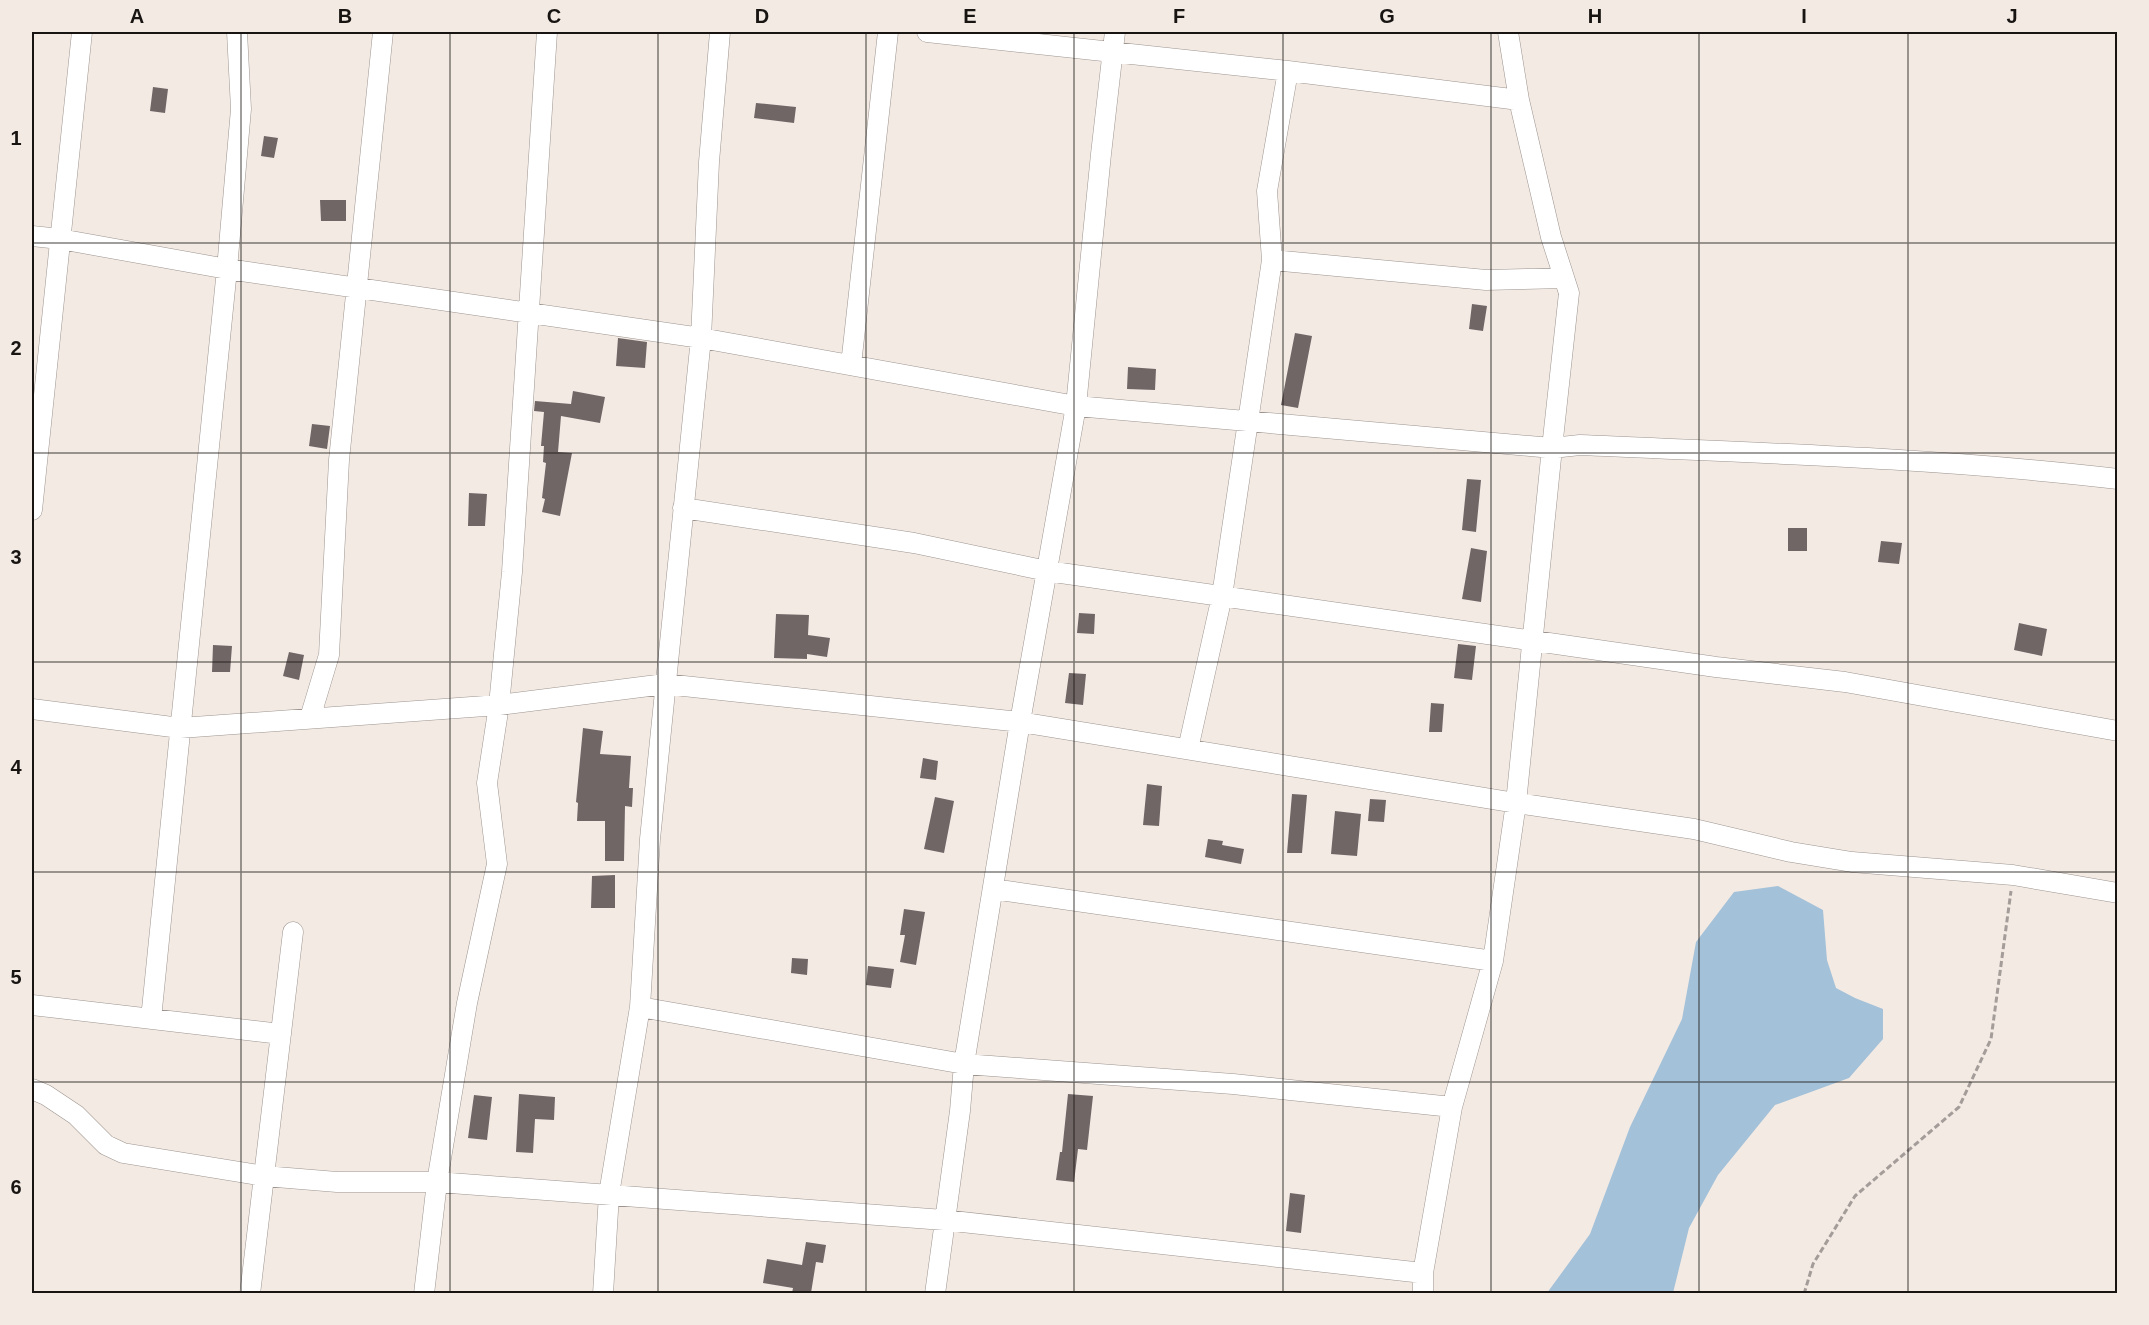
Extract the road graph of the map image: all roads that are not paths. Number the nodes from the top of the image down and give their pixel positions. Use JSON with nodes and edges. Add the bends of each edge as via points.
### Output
{"nodes":[{"id":1,"x":82,"y":32,"type":"edge"},
{"id":2,"x":237,"y":32,"type":"edge"},
{"id":3,"x":382,"y":32,"type":"edge"},
{"id":4,"x":547,"y":32,"type":"edge"},
{"id":5,"x":720,"y":32,"type":"edge"},
{"id":6,"x":888,"y":32,"type":"edge"},
{"id":7,"x":927,"y":32,"type":"edge"},
{"id":8,"x":1115,"y":32,"type":"edge"},
{"id":9,"x":1508,"y":32,"type":"edge"},
{"id":10,"x":1112,"y":52,"type":"junction"},
{"id":11,"x":1288,"y":71,"type":"junction"},
{"id":12,"x":1519,"y":100,"type":"junction"},
{"id":13,"x":32,"y":236,"type":"edge"},
{"id":14,"x":60,"y":239,"type":"junction"},
{"id":15,"x":1272,"y":260,"type":"junction"},
{"id":16,"x":227,"y":269,"type":"junction"},
{"id":17,"x":1564,"y":278,"type":"junction"},
{"id":18,"x":356,"y":287,"type":"junction"},
{"id":19,"x":528,"y":311,"type":"junction"},
{"id":20,"x":701,"y":338,"type":"junction"},
{"id":21,"x":851,"y":365,"type":"junction"},
{"id":22,"x":1076,"y":406,"type":"junction"},
{"id":23,"x":1247,"y":421,"type":"junction"},
{"id":24,"x":1552,"y":448,"type":"junction"},
{"id":25,"x":2118,"y":479,"type":"edge"},
{"id":26,"x":683,"y":508,"type":"junction"},
{"id":27,"x":32,"y":510,"type":"edge"},
{"id":28,"x":1047,"y":571,"type":"junction"},
{"id":29,"x":1222,"y":596,"type":"junction"},
{"id":30,"x":1532,"y":639,"type":"junction"},
{"id":31,"x":665,"y":684,"type":"junction"},
{"id":32,"x":499,"y":705,"type":"junction"},
{"id":33,"x":32,"y":710,"type":"edge"},
{"id":34,"x":310,"y":718,"type":"junction"},
{"id":35,"x":1020,"y":722,"type":"junction"},
{"id":36,"x":180,"y":728,"type":"junction"},
{"id":37,"x":2118,"y":731,"type":"edge"},
{"id":38,"x":1188,"y":749,"type":"junction"},
{"id":39,"x":1516,"y":803,"type":"junction"},
{"id":40,"x":993,"y":889,"type":"junction"},
{"id":41,"x":2118,"y":893,"type":"edge"},
{"id":42,"x":293,"y":932,"type":"dead end"},
{"id":43,"x":1493,"y":961,"type":"junction"},
{"id":44,"x":32,"y":1005,"type":"edge"},
{"id":45,"x":640,"y":1007,"type":"junction"},
{"id":46,"x":151,"y":1019,"type":"junction"},
{"id":47,"x":281,"y":1034,"type":"junction"},
{"id":48,"x":964,"y":1064,"type":"junction"},
{"id":49,"x":32,"y":1089,"type":"edge"},
{"id":50,"x":1452,"y":1107,"type":"junction"},
{"id":51,"x":264,"y":1176,"type":"junction"},
{"id":52,"x":437,"y":1182,"type":"junction"},
{"id":53,"x":609,"y":1194,"type":"junction"},
{"id":54,"x":944,"y":1220,"type":"junction"},
{"id":55,"x":1423,"y":1273,"type":"junction"},
{"id":56,"x":250,"y":1293,"type":"edge"},
{"id":57,"x":424,"y":1293,"type":"edge"},
{"id":58,"x":603,"y":1293,"type":"edge"},
{"id":59,"x":935,"y":1293,"type":"edge"},
{"id":60,"x":1423,"y":1293,"type":"edge"}],
"edges":[{"from":1,"to":14,"type":"street"},
{"from":2,"to":16,"type":"street","via":[[241,109]]},
{"from":3,"to":18,"type":"street"},
{"from":4,"to":19,"type":"street"},
{"from":5,"to":20,"type":"street"},
{"from":6,"to":21,"type":"street"},
{"from":7,"to":10,"type":"street"},
{"from":8,"to":10,"type":"street"},
{"from":9,"to":12,"type":"street"},
{"from":10,"to":11,"type":"street"},
{"from":10,"to":22,"type":"street"},
{"from":11,"to":12,"type":"street"},
{"from":11,"to":15,"type":"street","via":[[1267,191]]},
{"from":12,"to":17,"type":"street"},
{"from":13,"to":14,"type":"street"},
{"from":14,"to":16,"type":"street"},
{"from":14,"to":27,"type":"street"},
{"from":15,"to":17,"type":"street","via":[[1486,280]]},
{"from":15,"to":23,"type":"street"},
{"from":16,"to":18,"type":"street"},
{"from":16,"to":36,"type":"street"},
{"from":17,"to":24,"type":"street","via":[[1569,293]]},
{"from":18,"to":19,"type":"street"},
{"from":18,"to":34,"type":"street","via":[[339,460],[329,655]]},
{"from":19,"to":20,"type":"street"},
{"from":19,"to":32,"type":"street","via":[[512,572]]},
{"from":20,"to":21,"type":"street"},
{"from":20,"to":26,"type":"street"},
{"from":21,"to":22,"type":"street"},
{"from":22,"to":23,"type":"street"},
{"from":22,"to":28,"type":"street"},
{"from":23,"to":24,"type":"street"},
{"from":23,"to":29,"type":"street"},
{"from":24,"to":25,"type":"street","via":[[1580,445],[1792,454]]},
{"from":24,"to":30,"type":"street"},
{"from":26,"to":28,"type":"street","via":[[914,543]]},
{"from":26,"to":31,"type":"street"},
{"from":28,"to":29,"type":"street"},
{"from":28,"to":35,"type":"street"},
{"from":29,"to":30,"type":"street"},
{"from":29,"to":38,"type":"street"},
{"from":30,"to":37,"type":"street","via":[[1845,682]]},
{"from":30,"to":39,"type":"street"},
{"from":31,"to":32,"type":"street"},
{"from":31,"to":35,"type":"street"},
{"from":31,"to":45,"type":"street"},
{"from":32,"to":34,"type":"street"},
{"from":32,"to":52,"type":"street","via":[[487,783],[497,864],[467,1003]]},
{"from":33,"to":36,"type":"street"},
{"from":34,"to":36,"type":"street"},
{"from":35,"to":38,"type":"street"},
{"from":35,"to":40,"type":"street"},
{"from":36,"to":46,"type":"street"},
{"from":38,"to":39,"type":"street"},
{"from":39,"to":41,"type":"street","via":[[1694,829],[1852,862],[2013,874]]},
{"from":39,"to":43,"type":"street"},
{"from":40,"to":43,"type":"street"},
{"from":40,"to":48,"type":"street"},
{"from":42,"to":47,"type":"street"},
{"from":43,"to":50,"type":"street"},
{"from":44,"to":46,"type":"street"},
{"from":45,"to":48,"type":"street"},
{"from":45,"to":53,"type":"street"},
{"from":46,"to":47,"type":"street"},
{"from":47,"to":51,"type":"street"},
{"from":48,"to":50,"type":"street","via":[[1233,1084]]},
{"from":48,"to":54,"type":"street"},
{"from":49,"to":51,"type":"street","via":[[76,1115],[106,1145],[123,1153]]},
{"from":50,"to":55,"type":"street"},
{"from":51,"to":52,"type":"street","via":[[337,1182]]},
{"from":51,"to":56,"type":"street"},
{"from":52,"to":53,"type":"street"},
{"from":52,"to":57,"type":"street"},
{"from":53,"to":54,"type":"street"},
{"from":53,"to":58,"type":"street"},
{"from":54,"to":55,"type":"street"},
{"from":54,"to":59,"type":"street"},
{"from":55,"to":60,"type":"street"}]}
